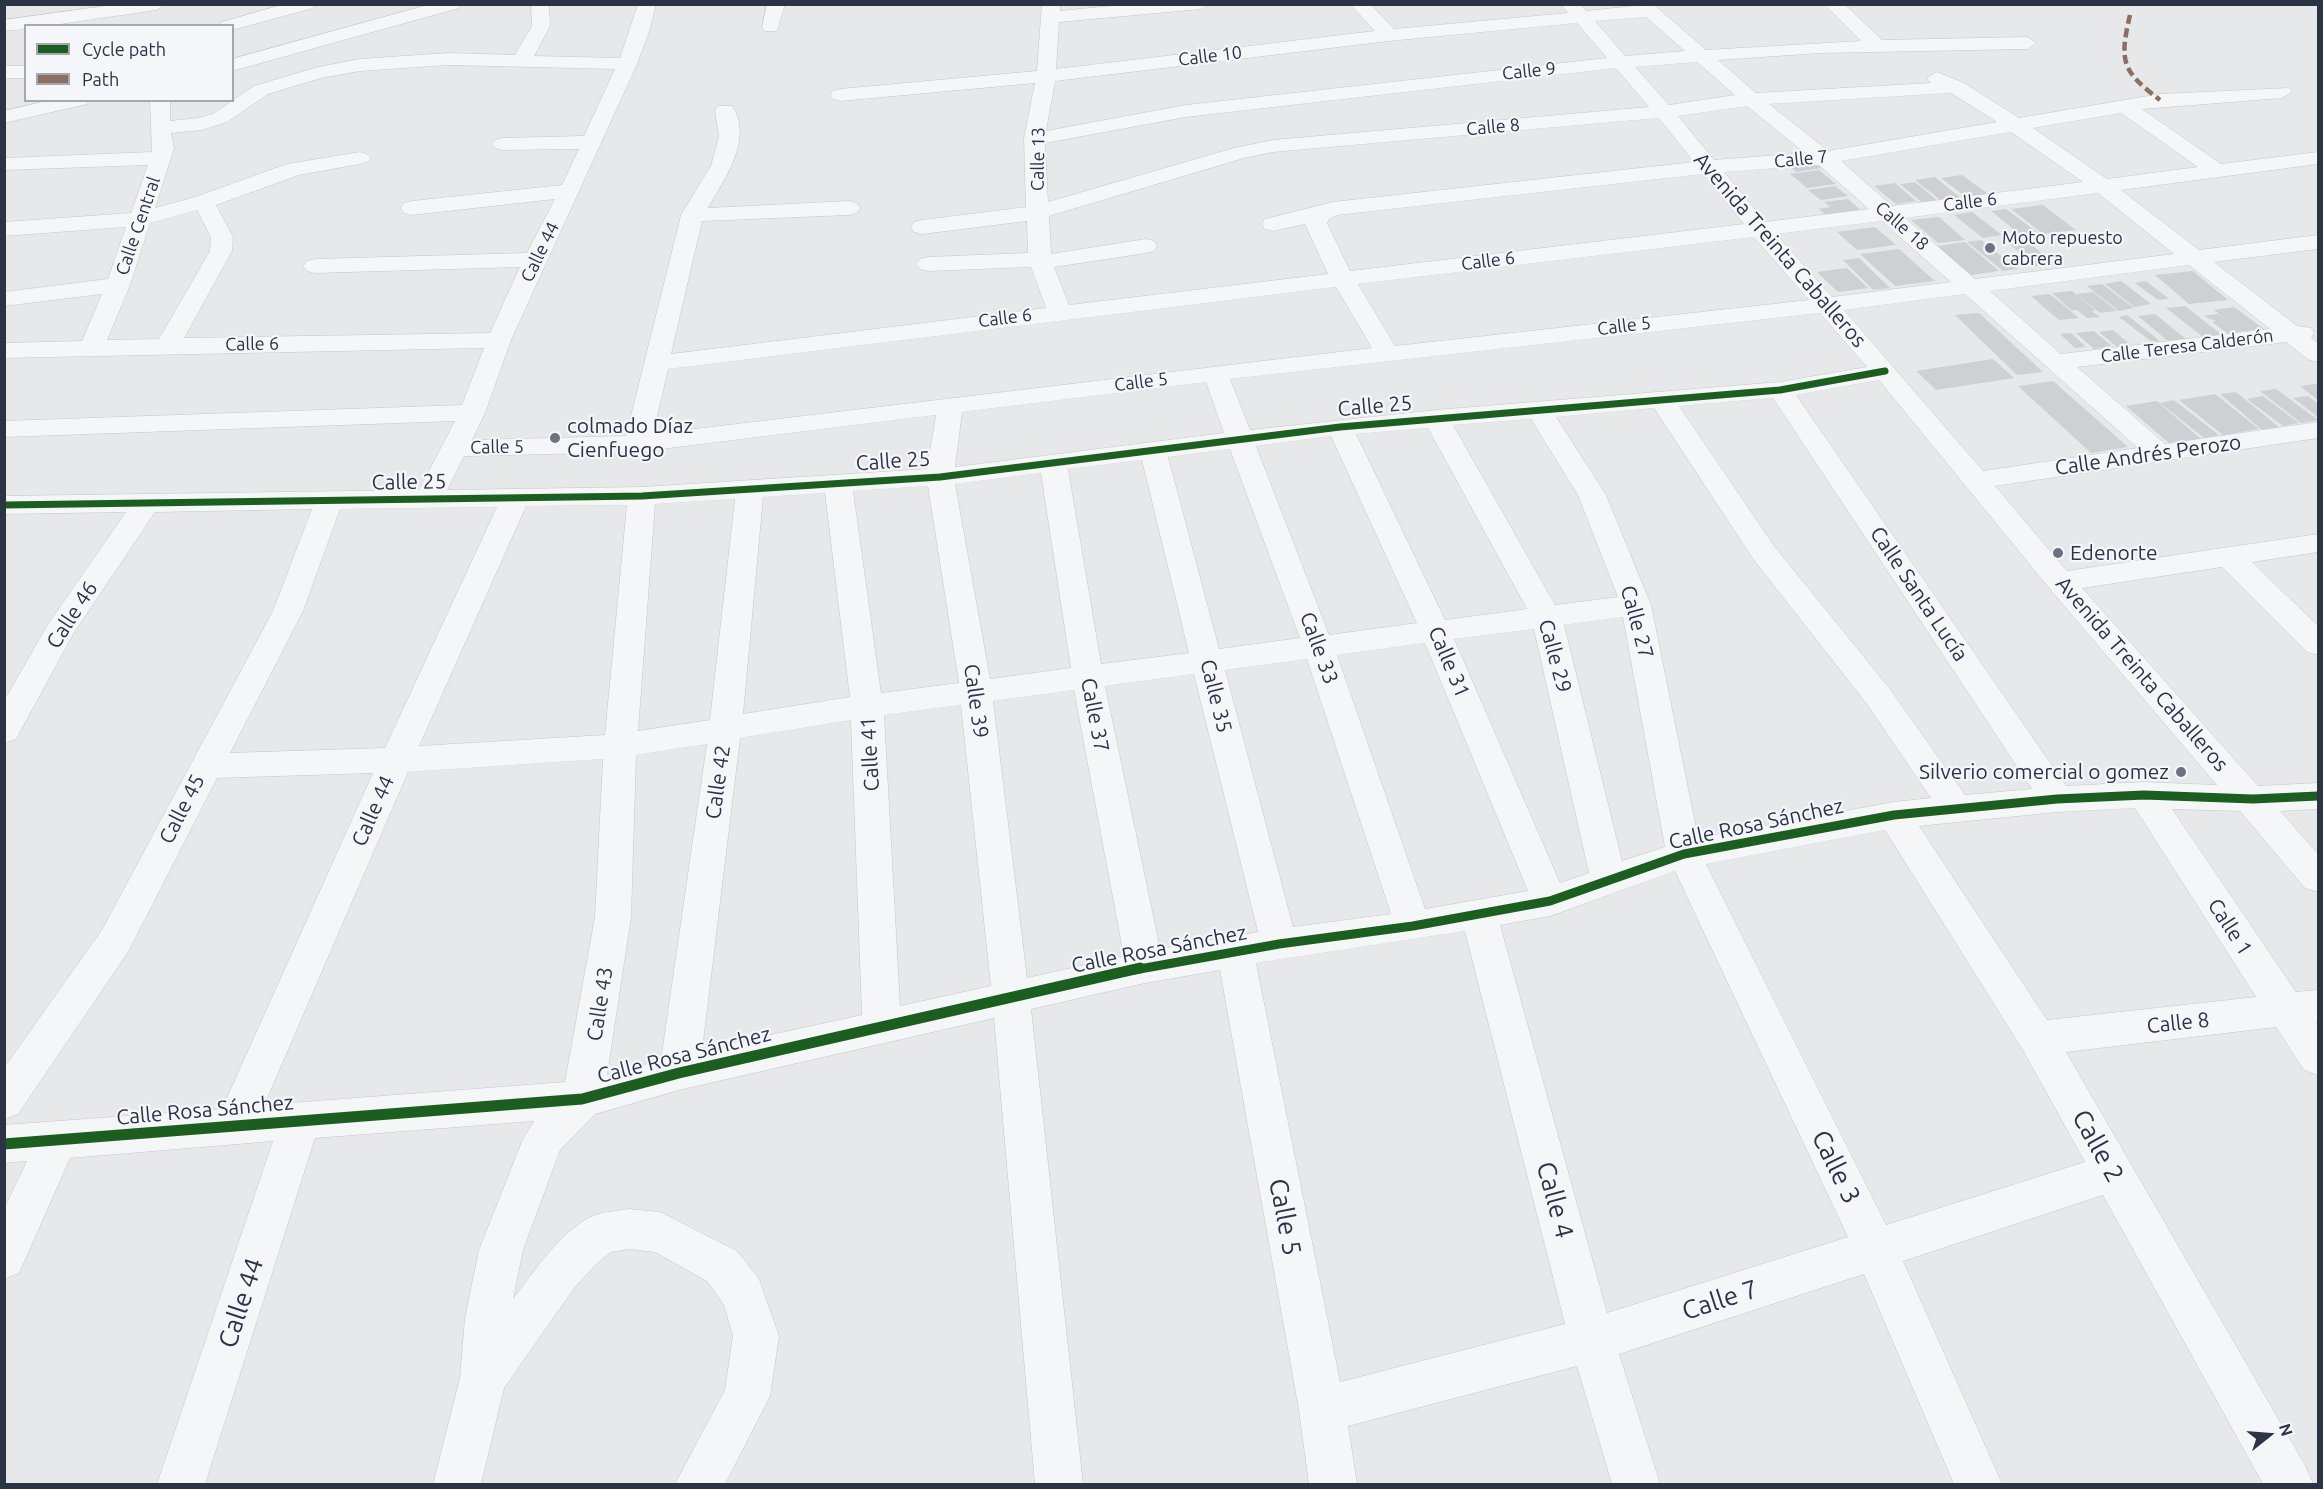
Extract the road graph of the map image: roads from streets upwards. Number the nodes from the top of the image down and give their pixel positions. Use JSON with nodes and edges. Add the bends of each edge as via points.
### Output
{"nodes":[{"id":1,"x":156,"y":4,"type":"edge"},
{"id":2,"x":307,"y":4,"type":"edge"},
{"id":3,"x":453,"y":4,"type":"edge"},
{"id":4,"x":540,"y":4,"type":"edge"},
{"id":5,"x":647,"y":4,"type":"edge"},
{"id":6,"x":776,"y":4,"type":"edge"},
{"id":7,"x":1201,"y":4,"type":"edge"},
{"id":8,"x":1359,"y":4,"type":"edge"},
{"id":9,"x":1833,"y":4,"type":"edge"},
{"id":10,"x":1645,"y":8,"type":"edge"},
{"id":11,"x":1049,"y":11,"type":"edge"},
{"id":12,"x":1575,"y":11,"type":"edge"},
{"id":13,"x":10,"y":22,"type":"edge"},
{"id":14,"x":122,"y":24,"type":"edge"},
{"id":15,"x":234,"y":24,"type":"edge"},
{"id":16,"x":771,"y":27,"type":"dead end"},
{"id":17,"x":1389,"y":35,"type":"junction"},
{"id":18,"x":2027,"y":43,"type":"dead end"},
{"id":19,"x":1875,"y":45,"type":"junction"},
{"id":20,"x":1905,"y":47,"type":"junction"},
{"id":21,"x":1701,"y":54,"type":"junction"},
{"id":22,"x":521,"y":62,"type":"junction"},
{"id":23,"x":1621,"y":62,"type":"junction"},
{"id":24,"x":234,"y":63,"type":"edge"},
{"id":25,"x":627,"y":64,"type":"junction"},
{"id":26,"x":4,"y":72,"type":"edge"},
{"id":27,"x":24,"y":72,"type":"edge"},
{"id":28,"x":1046,"y":76,"type":"junction"},
{"id":29,"x":1957,"y":87,"type":"junction"},
{"id":30,"x":2282,"y":92,"type":"dead end"},
{"id":31,"x":840,"y":95,"type":"dead end"},
{"id":32,"x":24,"y":99,"type":"edge"},
{"id":33,"x":1751,"y":99,"type":"junction"},
{"id":34,"x":70,"y":102,"type":"edge"},
{"id":35,"x":160,"y":102,"type":"edge"},
{"id":36,"x":2125,"y":106,"type":"junction"},
{"id":37,"x":725,"y":110,"type":"dead end"},
{"id":38,"x":1664,"y":112,"type":"junction"},
{"id":39,"x":4,"y":115,"type":"edge"},
{"id":40,"x":2013,"y":124,"type":"junction"},
{"id":41,"x":160,"y":128,"type":"junction"},
{"id":42,"x":1034,"y":139,"type":"junction"},
{"id":43,"x":592,"y":142,"type":"junction"},
{"id":44,"x":502,"y":144,"type":"dead end"},
{"id":45,"x":161,"y":158,"type":"junction"},
{"id":46,"x":360,"y":158,"type":"dead end"},
{"id":47,"x":1824,"y":158,"type":"junction"},
{"id":48,"x":2319,"y":158,"type":"edge"},
{"id":49,"x":4,"y":164,"type":"edge"},
{"id":50,"x":1709,"y":167,"type":"junction"},
{"id":51,"x":2218,"y":172,"type":"junction"},
{"id":52,"x":2102,"y":186,"type":"junction"},
{"id":53,"x":570,"y":191,"type":"junction"},
{"id":54,"x":204,"y":202,"type":"junction"},
{"id":55,"x":412,"y":208,"type":"dead end"},
{"id":56,"x":849,"y":208,"type":"dead end"},
{"id":57,"x":1038,"y":212,"type":"junction"},
{"id":58,"x":1886,"y":212,"type":"junction"},
{"id":59,"x":692,"y":215,"type":"junction"},
{"id":60,"x":1319,"y":215,"type":"junction"},
{"id":61,"x":139,"y":219,"type":"junction"},
{"id":62,"x":1273,"y":224,"type":"dead end"},
{"id":63,"x":922,"y":227,"type":"dead end"},
{"id":64,"x":4,"y":229,"type":"edge"},
{"id":65,"x":1760,"y":230,"type":"junction"},
{"id":66,"x":2319,"y":242,"type":"edge"},
{"id":67,"x":1146,"y":246,"type":"dead end"},
{"id":68,"x":2193,"y":257,"type":"junction"},
{"id":69,"x":534,"y":260,"type":"junction"},
{"id":70,"x":1041,"y":261,"type":"junction"},
{"id":71,"x":928,"y":264,"type":"dead end"},
{"id":72,"x":315,"y":266,"type":"dead end"},
{"id":73,"x":1342,"y":278,"type":"junction"},
{"id":74,"x":117,"y":285,"type":"junction"},
{"id":75,"x":1970,"y":286,"type":"junction"},
{"id":76,"x":4,"y":299,"type":"edge"},
{"id":77,"x":1827,"y":305,"type":"junction"},
{"id":78,"x":1059,"y":311,"type":"junction"},
{"id":79,"x":2319,"y":331,"type":"edge"},
{"id":80,"x":2289,"y":334,"type":"junction"},
{"id":81,"x":499,"y":340,"type":"junction"},
{"id":82,"x":167,"y":346,"type":"junction"},
{"id":83,"x":92,"y":348,"type":"junction"},
{"id":84,"x":4,"y":351,"type":"edge"},
{"id":85,"x":1387,"y":353,"type":"junction"},
{"id":86,"x":2319,"y":355,"type":"edge"},
{"id":87,"x":2056,"y":362,"type":"junction"},
{"id":88,"x":657,"y":363,"type":"junction"},
{"id":89,"x":1885,"y":371,"type":"junction"},
{"id":90,"x":1215,"y":373,"type":"junction"},
{"id":91,"x":1780,"y":390,"type":"junction"},
{"id":92,"x":1662,"y":400,"type":"junction"},
{"id":93,"x":950,"y":406,"type":"junction"},
{"id":94,"x":1538,"y":410,"type":"junction"},
{"id":95,"x":472,"y":413,"type":"junction"},
{"id":96,"x":1436,"y":418,"type":"junction"},
{"id":97,"x":1340,"y":427,"type":"junction"},
{"id":98,"x":4,"y":429,"type":"edge"},
{"id":99,"x":2315,"y":434,"type":"edge"},
{"id":100,"x":1240,"y":438,"type":"junction"},
{"id":101,"x":637,"y":444,"type":"junction"},
{"id":102,"x":454,"y":448,"type":"junction"},
{"id":103,"x":1153,"y":449,"type":"junction"},
{"id":104,"x":2158,"y":452,"type":"junction"},
{"id":105,"x":1053,"y":463,"type":"junction"},
{"id":106,"x":940,"y":477,"type":"junction"},
{"id":107,"x":1977,"y":480,"type":"junction"},
{"id":108,"x":838,"y":483,"type":"junction"},
{"id":109,"x":750,"y":490,"type":"junction"},
{"id":110,"x":642,"y":496,"type":"junction"},
{"id":111,"x":429,"y":499,"type":"junction"},
{"id":112,"x":514,"y":499,"type":"junction"},
{"id":113,"x":329,"y":501,"type":"junction"},
{"id":114,"x":147,"y":503,"type":"junction"},
{"id":115,"x":4,"y":505,"type":"edge"},
{"id":116,"x":2319,"y":543,"type":"edge"},
{"id":117,"x":2228,"y":556,"type":"junction"},
{"id":118,"x":2060,"y":582,"type":"junction"},
{"id":119,"x":1636,"y":605,"type":"junction"},
{"id":120,"x":1547,"y":618,"type":"junction"},
{"id":121,"x":1436,"y":632,"type":"junction"},
{"id":122,"x":2319,"y":644,"type":"edge"},
{"id":123,"x":1319,"y":648,"type":"junction"},
{"id":124,"x":1207,"y":663,"type":"junction"},
{"id":125,"x":1088,"y":678,"type":"junction"},
{"id":126,"x":976,"y":692,"type":"junction"},
{"id":127,"x":867,"y":706,"type":"junction"},
{"id":128,"x":4,"y":730,"type":"edge"},
{"id":129,"x":725,"y":730,"type":"junction"},
{"id":130,"x":620,"y":747,"type":"junction"},
{"id":131,"x":396,"y":760,"type":"junction"},
{"id":132,"x":205,"y":766,"type":"junction"},
{"id":133,"x":2144,"y":795,"type":"junction"},
{"id":134,"x":2319,"y":796,"type":"edge"},
{"id":135,"x":2057,"y":799,"type":"junction"},
{"id":136,"x":2253,"y":799,"type":"junction"},
{"id":137,"x":1956,"y":808,"type":"junction"},
{"id":138,"x":1894,"y":815,"type":"junction"},
{"id":139,"x":1684,"y":854,"type":"junction"},
{"id":140,"x":2319,"y":878,"type":"edge"},
{"id":141,"x":1609,"y":881,"type":"junction"},
{"id":142,"x":1550,"y":901,"type":"junction"},
{"id":143,"x":1479,"y":915,"type":"junction"},
{"id":144,"x":1413,"y":926,"type":"junction"},
{"id":145,"x":1279,"y":944,"type":"junction"},
{"id":146,"x":1235,"y":951,"type":"junction"},
{"id":147,"x":1145,"y":967,"type":"junction"},
{"id":148,"x":1011,"y":999,"type":"junction"},
{"id":149,"x":2302,"y":1009,"type":"edge"},
{"id":150,"x":882,"y":1026,"type":"junction"},
{"id":151,"x":2037,"y":1038,"type":"junction"},
{"id":152,"x":2319,"y":1058,"type":"edge"},
{"id":153,"x":679,"y":1073,"type":"junction"},
{"id":154,"x":582,"y":1099,"type":"junction"},
{"id":155,"x":4,"y":1101,"type":"edge"},
{"id":156,"x":300,"y":1121,"type":"junction"},
{"id":157,"x":235,"y":1126,"type":"junction"},
{"id":158,"x":57,"y":1140,"type":"junction"},
{"id":159,"x":4,"y":1144,"type":"edge"},
{"id":160,"x":2113,"y":1173,"type":"junction"},
{"id":161,"x":1876,"y":1250,"type":"junction"},
{"id":162,"x":4,"y":1258,"type":"edge"},
{"id":163,"x":1592,"y":1340,"type":"junction"},
{"id":164,"x":483,"y":1378,"type":"junction"},
{"id":165,"x":1322,"y":1410,"type":"junction"},
{"id":166,"x":181,"y":1485,"type":"edge"},
{"id":167,"x":457,"y":1485,"type":"edge"},
{"id":168,"x":699,"y":1485,"type":"edge"},
{"id":169,"x":1059,"y":1485,"type":"edge"},
{"id":170,"x":1333,"y":1485,"type":"edge"},
{"id":171,"x":1636,"y":1485,"type":"edge"},
{"id":172,"x":1978,"y":1485,"type":"edge"},
{"id":173,"x":2289,"y":1485,"type":"edge"}],
"edges":[{"from":1,"to":13,"type":"street"},
{"from":1,"to":14,"type":"street"},
{"from":2,"to":15,"type":"street"},
{"from":3,"to":24,"type":"street"},
{"from":4,"to":22,"type":"street","via":[[541,26]]},
{"from":5,"to":25,"type":"street","name":"Calle 44"},
{"from":6,"to":16,"type":"street"},
{"from":7,"to":11,"type":"street"},
{"from":8,"to":17,"type":"street"},
{"from":9,"to":19,"type":"street"},
{"from":10,"to":12,"type":"street","name":"Calle 10"},
{"from":10,"to":21,"type":"street","name":"Calle 18"},
{"from":11,"to":28,"type":"street","name":"Calle 13"},
{"from":12,"to":17,"type":"street","name":"Calle 10"},
{"from":12,"to":23,"type":"street","name":"Avenida Treinta Caballeros"},
{"from":17,"to":28,"type":"street","name":"Calle 10"},
{"from":18,"to":20,"type":"street","name":"Calle 9"},
{"from":19,"to":20,"type":"street","name":"Calle 9"},
{"from":19,"to":21,"type":"street","name":"Calle 9"},
{"from":20,"to":29,"type":"street","via":[[1932,75]]},
{"from":21,"to":23,"type":"street","name":"Calle 9"},
{"from":21,"to":33,"type":"street","name":"Calle 18"},
{"from":22,"to":25,"type":"street"},
{"from":22,"to":41,"type":"street","via":[[404,61],[318,73],[261,90],[220,118]]},
{"from":23,"to":38,"type":"street","name":"Avenida Treinta Caballeros"},
{"from":23,"to":42,"type":"street","name":"Calle 9","via":[[1186,111]]},
{"from":25,"to":43,"type":"street","name":"Calle 44"},
{"from":26,"to":27,"type":"street"},
{"from":28,"to":31,"type":"street","name":"Calle 10"},
{"from":28,"to":42,"type":"street","name":"Calle 13"},
{"from":29,"to":33,"type":"street","name":"Calle 8"},
{"from":29,"to":40,"type":"street"},
{"from":30,"to":36,"type":"street","name":"Calle 7"},
{"from":32,"to":39,"type":"street"},
{"from":33,"to":38,"type":"street","name":"Calle 8"},
{"from":33,"to":47,"type":"street","name":"Calle 18"},
{"from":34,"to":39,"type":"street"},
{"from":35,"to":41,"type":"street","name":"Calle Central"},
{"from":36,"to":40,"type":"street","name":"Calle 7"},
{"from":36,"to":51,"type":"street"},
{"from":37,"to":59,"type":"street","via":[[729,136],[722,166]]},
{"from":38,"to":50,"type":"street","name":"Avenida Treinta Caballeros"},
{"from":38,"to":57,"type":"street","name":"Calle 8","via":[[1257,148]]},
{"from":40,"to":47,"type":"street","name":"Calle 7"},
{"from":40,"to":52,"type":"street"},
{"from":41,"to":45,"type":"street","name":"Calle Central","via":[[164,148]]},
{"from":42,"to":57,"type":"street","name":"Calle 13"},
{"from":43,"to":44,"type":"street"},
{"from":43,"to":53,"type":"street","name":"Calle 44"},
{"from":45,"to":49,"type":"street"},
{"from":45,"to":61,"type":"street","name":"Calle Central"},
{"from":46,"to":54,"type":"street","via":[[295,169]]},
{"from":47,"to":50,"type":"street","name":"Calle 7"},
{"from":47,"to":58,"type":"street","name":"Calle 18"},
{"from":48,"to":51,"type":"street","name":"Calle 6"},
{"from":50,"to":60,"type":"street","name":"Calle 7","via":[[1333,209]]},
{"from":50,"to":65,"type":"street","name":"Avenida Treinta Caballeros"},
{"from":51,"to":52,"type":"street","name":"Calle 6"},
{"from":52,"to":58,"type":"street","name":"Calle 6"},
{"from":52,"to":68,"type":"street"},
{"from":53,"to":55,"type":"street"},
{"from":53,"to":69,"type":"street","name":"Calle 44"},
{"from":54,"to":61,"type":"street"},
{"from":54,"to":82,"type":"street","via":[[222,237],[221,252]]},
{"from":56,"to":59,"type":"street"},
{"from":57,"to":63,"type":"street","name":"Calle 8"},
{"from":57,"to":70,"type":"street","name":"Calle 13"},
{"from":58,"to":65,"type":"street","name":"Calle 6"},
{"from":58,"to":75,"type":"street","name":"Calle 18"},
{"from":59,"to":88,"type":"street"},
{"from":60,"to":62,"type":"street","name":"Calle 7"},
{"from":60,"to":73,"type":"street","via":[[1316,223]]},
{"from":61,"to":64,"type":"street"},
{"from":61,"to":74,"type":"street","name":"Calle Central"},
{"from":65,"to":73,"type":"street","name":"Calle 6"},
{"from":65,"to":77,"type":"street","name":"Avenida Treinta Caballeros"},
{"from":66,"to":68,"type":"street","name":"Calle 5"},
{"from":67,"to":70,"type":"street"},
{"from":68,"to":75,"type":"street","name":"Calle 5"},
{"from":68,"to":80,"type":"street"},
{"from":69,"to":72,"type":"street"},
{"from":69,"to":81,"type":"street","name":"Calle 44"},
{"from":70,"to":71,"type":"street"},
{"from":70,"to":78,"type":"street","name":"Calle 13"},
{"from":73,"to":78,"type":"street","name":"Calle 6"},
{"from":73,"to":85,"type":"street"},
{"from":74,"to":76,"type":"street"},
{"from":74,"to":83,"type":"street","name":"Calle Central"},
{"from":75,"to":77,"type":"street","name":"Calle 5"},
{"from":75,"to":87,"type":"street","name":"Calle 18"},
{"from":77,"to":85,"type":"street","name":"Calle 5"},
{"from":77,"to":89,"type":"street","name":"Avenida Treinta Caballeros"},
{"from":78,"to":88,"type":"street","name":"Calle 6"},
{"from":79,"to":80,"type":"street","name":"Calle Teresa Calderón"},
{"from":80,"to":86,"type":"street"},
{"from":80,"to":87,"type":"street","name":"Calle Teresa Calderón"},
{"from":81,"to":82,"type":"street","name":"Calle 6"},
{"from":81,"to":95,"type":"street","name":"Calle 44"},
{"from":82,"to":83,"type":"street","name":"Calle 6"},
{"from":83,"to":84,"type":"street","name":"Calle 6"},
{"from":85,"to":90,"type":"street","name":"Calle 5"},
{"from":87,"to":104,"type":"street","name":"Calle 18"},
{"from":88,"to":101,"type":"street"},
{"from":89,"to":91,"type":"street","name":"Calle 25"},
{"from":89,"to":107,"type":"street","name":"Avenida Treinta Caballeros"},
{"from":90,"to":93,"type":"street","name":"Calle 5"},
{"from":90,"to":100,"type":"street","name":"Calle 33"},
{"from":91,"to":92,"type":"street","name":"Calle 25"},
{"from":91,"to":135,"type":"street","name":"Calle Santa Lucía"},
{"from":92,"to":94,"type":"street","name":"Calle 25"},
{"from":92,"to":137,"type":"street","via":[[1764,553],[1878,696]]},
{"from":93,"to":101,"type":"street","name":"Calle 5"},
{"from":93,"to":106,"type":"street","name":"Calle 39"},
{"from":94,"to":96,"type":"street","name":"Calle 25"},
{"from":94,"to":119,"type":"street","name":"Calle 27","via":[[1592,495]]},
{"from":95,"to":98,"type":"street","name":"Calle 5"},
{"from":95,"to":102,"type":"street","name":"Calle 44"},
{"from":96,"to":97,"type":"street","name":"Calle 25"},
{"from":96,"to":120,"type":"street","name":"Calle 29"},
{"from":97,"to":100,"type":"street","name":"Calle 25"},
{"from":97,"to":121,"type":"street","name":"Calle 31"},
{"from":99,"to":104,"type":"street","name":"Calle Andrés Perozo"},
{"from":100,"to":103,"type":"street","name":"Calle 25"},
{"from":100,"to":123,"type":"street","name":"Calle 33"},
{"from":101,"to":102,"type":"street","name":"Calle 5"},
{"from":102,"to":111,"type":"street","name":"Calle 44"},
{"from":103,"to":105,"type":"street","name":"Calle 25"},
{"from":103,"to":124,"type":"street","name":"Calle 35"},
{"from":104,"to":107,"type":"street","name":"Calle Andrés Perozo"},
{"from":105,"to":106,"type":"street","name":"Calle 25"},
{"from":105,"to":125,"type":"street","name":"Calle 37"},
{"from":106,"to":108,"type":"street","name":"Calle 25"},
{"from":106,"to":126,"type":"street","name":"Calle 39"},
{"from":107,"to":118,"type":"street","name":"Avenida Treinta Caballeros"},
{"from":108,"to":109,"type":"street","name":"Calle 25"},
{"from":108,"to":127,"type":"street","name":"Calle 41"},
{"from":109,"to":110,"type":"street","name":"Calle 25"},
{"from":109,"to":129,"type":"street","name":"Calle 42"},
{"from":110,"to":112,"type":"street","name":"Calle 25"},
{"from":110,"to":130,"type":"street","name":"Calle 43"},
{"from":111,"to":112,"type":"street","name":"Calle 25"},
{"from":111,"to":113,"type":"street","name":"Calle 25"},
{"from":112,"to":131,"type":"street","name":"Calle 44"},
{"from":113,"to":114,"type":"street","name":"Calle 25"},
{"from":113,"to":132,"type":"street","name":"Calle 45","via":[[288,611]]},
{"from":114,"to":115,"type":"street","name":"Calle 25"},
{"from":114,"to":128,"type":"street","name":"Calle 46","via":[[60,630]]},
{"from":116,"to":117,"type":"street"},
{"from":117,"to":118,"type":"street"},
{"from":117,"to":122,"type":"street"},
{"from":118,"to":136,"type":"street","name":"Avenida Treinta Caballeros"},
{"from":119,"to":120,"type":"street"},
{"from":119,"to":139,"type":"street","name":"Calle 27"},
{"from":120,"to":121,"type":"street"},
{"from":120,"to":141,"type":"street","name":"Calle 29"},
{"from":121,"to":123,"type":"street"},
{"from":121,"to":142,"type":"street","name":"Calle 31"},
{"from":123,"to":124,"type":"street"},
{"from":123,"to":144,"type":"street","name":"Calle 33"},
{"from":124,"to":125,"type":"street"},
{"from":124,"to":145,"type":"street","name":"Calle 35"},
{"from":125,"to":126,"type":"street"},
{"from":125,"to":147,"type":"street","name":"Calle 37"},
{"from":126,"to":127,"type":"street"},
{"from":126,"to":148,"type":"street","name":"Calle 39"},
{"from":127,"to":129,"type":"street"},
{"from":127,"to":150,"type":"street","name":"Calle 41"},
{"from":129,"to":130,"type":"street"},
{"from":129,"to":153,"type":"street","name":"Calle 42"},
{"from":130,"to":131,"type":"street"},
{"from":130,"to":154,"type":"street","name":"Calle 43","via":[[614,917]]},
{"from":131,"to":132,"type":"street"},
{"from":131,"to":157,"type":"street","name":"Calle 44"},
{"from":132,"to":155,"type":"street","name":"Calle 45","via":[[115,941]]},
{"from":133,"to":135,"type":"street","name":"Calle Rosa Sánchez"},
{"from":133,"to":136,"type":"street","name":"Calle Rosa Sánchez"},
{"from":133,"to":149,"type":"street","name":"Calle 1"},
{"from":134,"to":136,"type":"street","name":"Calle Rosa Sánchez"},
{"from":135,"to":137,"type":"street","name":"Calle Rosa Sánchez"},
{"from":136,"to":140,"type":"street","name":"Avenida Treinta Caballeros"},
{"from":137,"to":138,"type":"street","name":"Calle Rosa Sánchez"},
{"from":138,"to":139,"type":"street","name":"Calle Rosa Sánchez"},
{"from":138,"to":151,"type":"street","name":"Calle 2"},
{"from":139,"to":141,"type":"street","name":"Calle Rosa Sánchez"},
{"from":139,"to":161,"type":"street","name":"Calle 3"},
{"from":141,"to":142,"type":"street","name":"Calle Rosa Sánchez"},
{"from":142,"to":143,"type":"street","name":"Calle Rosa Sánchez"},
{"from":143,"to":144,"type":"street","name":"Calle Rosa Sánchez"},
{"from":143,"to":163,"type":"street","name":"Calle 4"},
{"from":144,"to":145,"type":"street","name":"Calle Rosa Sánchez"},
{"from":145,"to":146,"type":"street","name":"Calle Rosa Sánchez"},
{"from":146,"to":147,"type":"street","name":"Calle Rosa Sánchez"},
{"from":146,"to":165,"type":"street","name":"Calle 5"},
{"from":147,"to":148,"type":"street","name":"Calle Rosa Sánchez"},
{"from":148,"to":150,"type":"street","name":"Calle Rosa Sánchez"},
{"from":148,"to":169,"type":"street","name":"Calle 39"},
{"from":149,"to":151,"type":"street","name":"Calle 8"},
{"from":149,"to":152,"type":"street","name":"Calle 1"},
{"from":150,"to":153,"type":"street","name":"Calle Rosa Sánchez"},
{"from":151,"to":160,"type":"street","name":"Calle 2"},
{"from":153,"to":154,"type":"street","name":"Calle Rosa Sánchez"},
{"from":154,"to":156,"type":"street","name":"Calle Rosa Sánchez"},
{"from":154,"to":164,"type":"street","via":[[544,1139],[501,1250],[488,1318]]},
{"from":156,"to":157,"type":"street","name":"Calle Rosa Sánchez"},
{"from":156,"to":166,"type":"street","name":"Calle 44"},
{"from":157,"to":158,"type":"street","name":"Calle Rosa Sánchez"},
{"from":158,"to":159,"type":"street","name":"Calle Rosa Sánchez"},
{"from":158,"to":162,"type":"street"},
{"from":160,"to":161,"type":"street","name":"Calle 7"},
{"from":160,"to":173,"type":"street","name":"Calle 2"},
{"from":161,"to":163,"type":"street","name":"Calle 7"},
{"from":161,"to":172,"type":"street","name":"Calle 3"},
{"from":163,"to":165,"type":"street","name":"Calle 7"},
{"from":163,"to":171,"type":"street","name":"Calle 4"},
{"from":164,"to":167,"type":"street"},
{"from":164,"to":168,"type":"street","via":[[581,1249],[601,1233],[629,1229],[660,1232],[722,1266],[743,1294],[756,1336],[747,1396]]},
{"from":165,"to":170,"type":"street","name":"Calle 5"}]}
